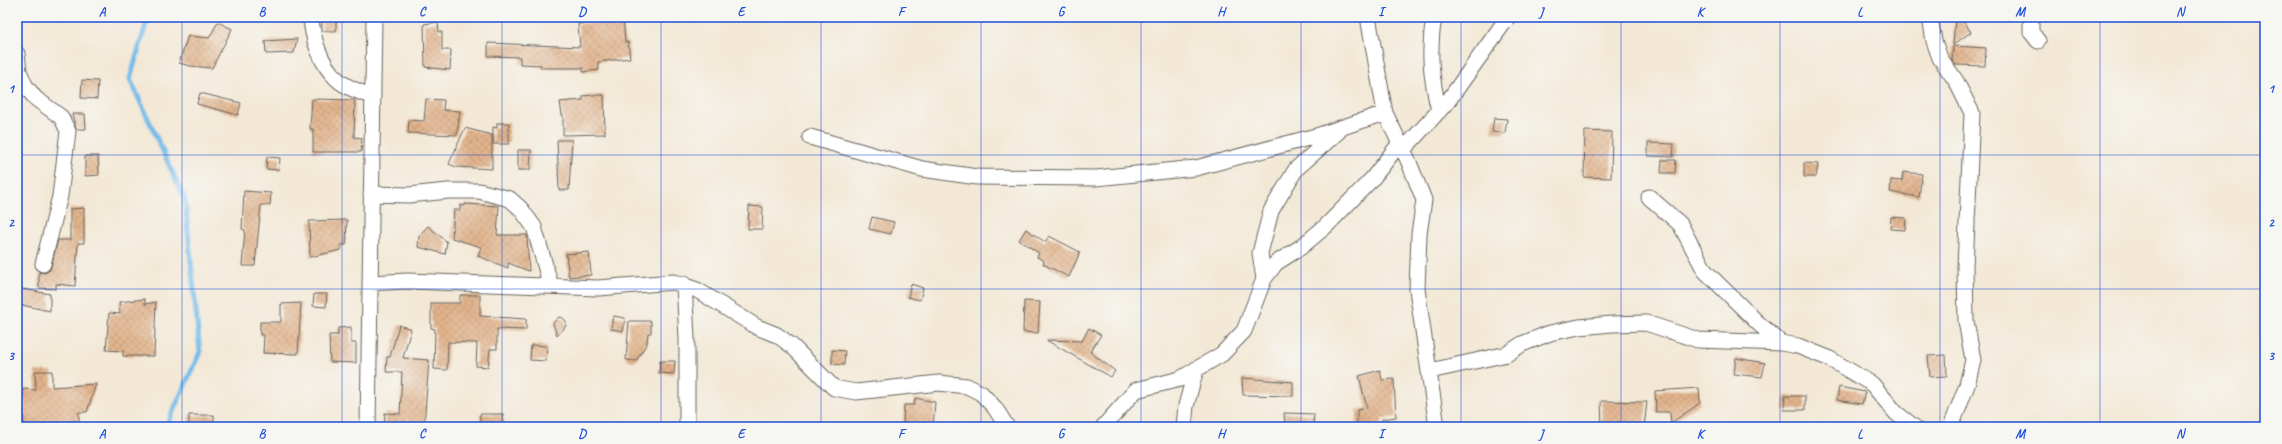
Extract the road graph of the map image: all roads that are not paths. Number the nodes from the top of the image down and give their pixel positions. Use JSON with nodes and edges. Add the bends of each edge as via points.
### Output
{"nodes":[{"id":1,"x":312,"y":17,"type":"edge"},
{"id":2,"x":374,"y":17,"type":"edge"},
{"id":3,"x":1368,"y":17,"type":"edge"},
{"id":4,"x":1434,"y":17,"type":"edge"},
{"id":5,"x":1508,"y":17,"type":"edge"},
{"id":6,"x":1930,"y":17,"type":"edge"},
{"id":7,"x":2031,"y":17,"type":"edge"},
{"id":8,"x":2038,"y":41,"type":"dead end"},
{"id":9,"x":17,"y":54,"type":"edge"},
{"id":10,"x":373,"y":97,"type":"junction"},
{"id":11,"x":1439,"y":111,"type":"junction"},
{"id":12,"x":1386,"y":113,"type":"junction"},
{"id":13,"x":1344,"y":126,"type":"junction"},
{"id":14,"x":810,"y":137,"type":"dead end"},
{"id":15,"x":1402,"y":146,"type":"junction"},
{"id":16,"x":372,"y":194,"type":"junction"},
{"id":17,"x":1649,"y":197,"type":"dead end"},
{"id":18,"x":43,"y":264,"type":"dead end"},
{"id":19,"x":1264,"y":279,"type":"junction"},
{"id":20,"x":370,"y":283,"type":"junction"},
{"id":21,"x":684,"y":284,"type":"junction"},
{"id":22,"x":551,"y":286,"type":"junction"},
{"id":23,"x":1781,"y":343,"type":"junction"},
{"id":24,"x":1196,"y":369,"type":"junction"},
{"id":25,"x":1430,"y":371,"type":"junction"},
{"id":26,"x":368,"y":427,"type":"edge"},
{"id":27,"x":687,"y":427,"type":"edge"},
{"id":28,"x":1006,"y":427,"type":"edge"},
{"id":29,"x":1103,"y":427,"type":"edge"},
{"id":30,"x":1184,"y":427,"type":"edge"},
{"id":31,"x":1437,"y":427,"type":"edge"},
{"id":32,"x":1914,"y":427,"type":"edge"},
{"id":33,"x":1951,"y":427,"type":"edge"}],
"edges":[{"from":1,"to":10,"type":"street","via":[[315,40],[324,62],[336,79],[358,92]]},
{"from":2,"to":10,"type":"street"},
{"from":3,"to":12,"type":"street"},
{"from":4,"to":11,"type":"street","via":[[1429,41],[1432,82]]},
{"from":5,"to":11,"type":"street"},
{"from":6,"to":33,"type":"street","via":[[1940,58],[1956,81],[1972,113],[1964,267],[1966,321],[1973,360],[1967,385]]},
{"from":7,"to":8,"type":"street","via":[[2032,32]]},
{"from":9,"to":18,"type":"street","via":[[24,85],[35,98],[61,117],[68,131],[60,196]]},
{"from":10,"to":16,"type":"street"},
{"from":11,"to":15,"type":"street"},
{"from":12,"to":13,"type":"street"},
{"from":12,"to":15,"type":"street"},
{"from":13,"to":14,"type":"street","via":[[1196,168],[1096,178],[977,177],[922,169]]},
{"from":13,"to":19,"type":"street","via":[[1296,169],[1271,211],[1260,253]]},
{"from":15,"to":19,"type":"street","via":[[1326,226],[1301,248],[1276,263]]},
{"from":15,"to":25,"type":"street","via":[[1424,200],[1419,234],[1417,289]]},
{"from":16,"to":20,"type":"street"},
{"from":16,"to":22,"type":"street","via":[[409,195],[478,191],[510,199],[534,227]]},
{"from":17,"to":23,"type":"street","via":[[1680,224],[1705,271]]},
{"from":19,"to":24,"type":"street","via":[[1244,331],[1222,354]]},
{"from":20,"to":22,"type":"street","via":[[407,281]]},
{"from":20,"to":26,"type":"street"},
{"from":21,"to":22,"type":"street","via":[[674,282],[598,288]]},
{"from":21,"to":27,"type":"street"},
{"from":21,"to":28,"type":"street","via":[[756,327],[777,335],[792,346],[834,388],[856,392],[939,383],[967,386],[981,393],[995,408]]},
{"from":23,"to":25,"type":"street","via":[[1698,340],[1646,323],[1612,324],[1550,333],[1522,344],[1507,354]]},
{"from":23,"to":32,"type":"street","via":[[1798,346],[1828,358],[1872,384],[1896,413]]},
{"from":24,"to":29,"type":"street","via":[[1180,379],[1136,390]]},
{"from":24,"to":30,"type":"street","via":[[1186,406]]},
{"from":25,"to":31,"type":"street"}]}
